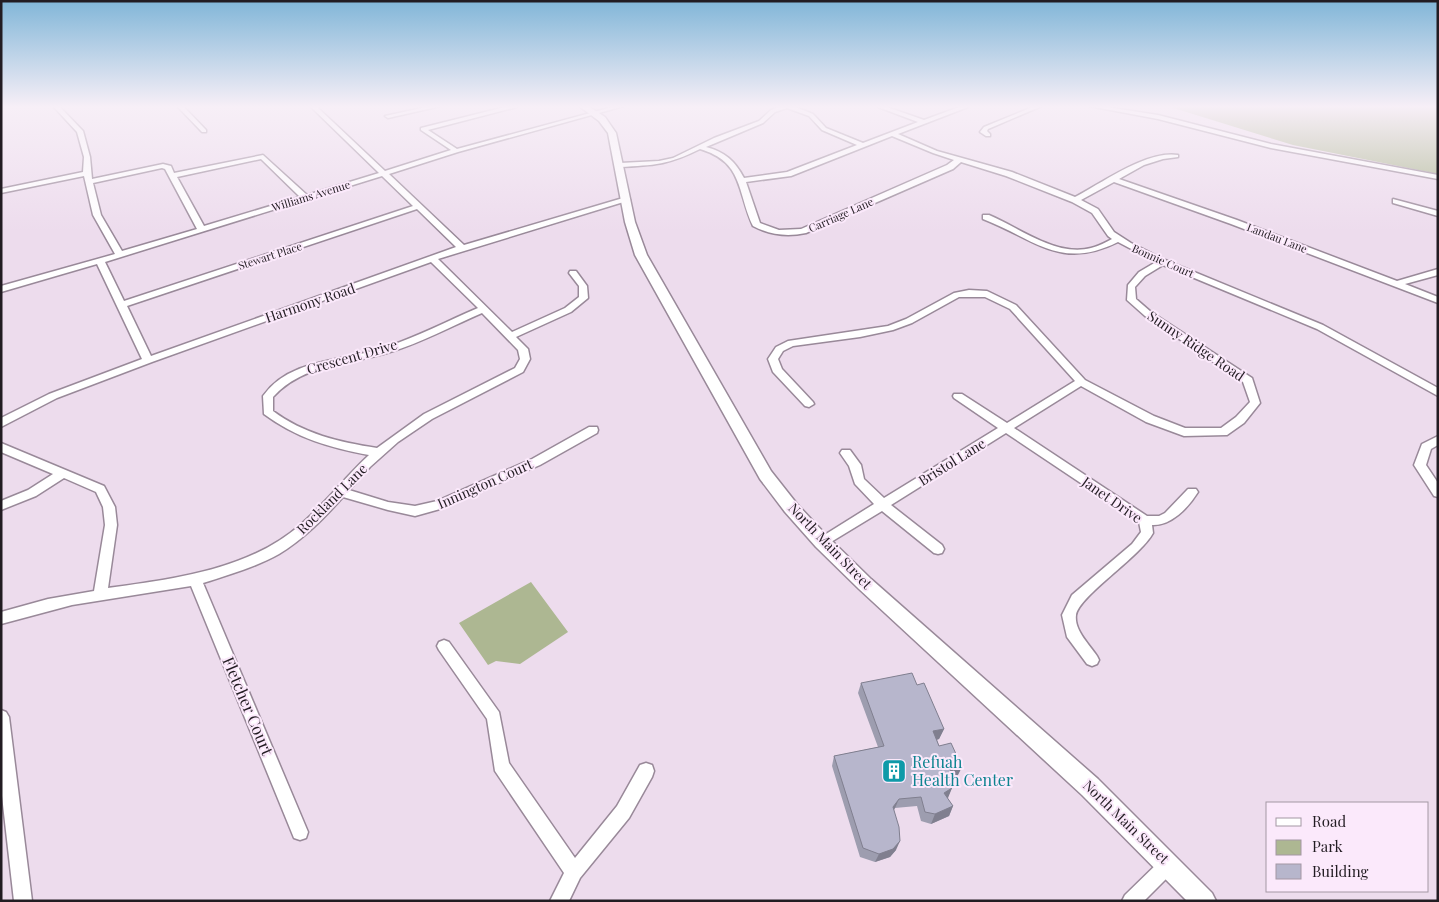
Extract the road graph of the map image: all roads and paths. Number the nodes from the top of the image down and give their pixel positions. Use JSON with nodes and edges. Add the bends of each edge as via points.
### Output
{"nodes":[{"id":1,"x":85,"y":148,"type":"edge"},
{"id":2,"x":356,"y":148,"type":"edge"},
{"id":3,"x":452,"y":148,"type":"edge"},
{"id":4,"x":465,"y":148,"type":"edge"},
{"id":5,"x":616,"y":148,"type":"edge"},
{"id":6,"x":698,"y":148,"type":"edge"},
{"id":7,"x":704,"y":148,"type":"edge"},
{"id":8,"x":856,"y":148,"type":"edge"},
{"id":9,"x":926,"y":148,"type":"edge"},
{"id":10,"x":1282,"y":148,"type":"edge"},
{"id":11,"x":456,"y":151,"type":"junction"},
{"id":12,"x":1176,"y":156,"type":"dead end"},
{"id":13,"x":960,"y":159,"type":"junction"},
{"id":14,"x":620,"y":165,"type":"junction"},
{"id":15,"x":87,"y":173,"type":"junction"},
{"id":16,"x":383,"y":174,"type":"junction"},
{"id":17,"x":172,"y":176,"type":"junction"},
{"id":18,"x":1438,"y":177,"type":"edge"},
{"id":19,"x":1115,"y":180,"type":"junction"},
{"id":20,"x":740,"y":181,"type":"junction"},
{"id":21,"x":90,"y":182,"type":"junction"},
{"id":22,"x":1,"y":191,"type":"edge"},
{"id":23,"x":306,"y":198,"type":"junction"},
{"id":24,"x":626,"y":200,"type":"junction"},
{"id":25,"x":1075,"y":200,"type":"junction"},
{"id":26,"x":1396,"y":201,"type":"dead end"},
{"id":27,"x":418,"y":207,"type":"junction"},
{"id":28,"x":1438,"y":214,"type":"edge"},
{"id":29,"x":986,"y":217,"type":"dead end"},
{"id":30,"x":201,"y":229,"type":"junction"},
{"id":31,"x":1118,"y":239,"type":"junction"},
{"id":32,"x":462,"y":248,"type":"junction"},
{"id":33,"x":120,"y":255,"type":"junction"},
{"id":34,"x":433,"y":259,"type":"junction"},
{"id":35,"x":100,"y":260,"type":"junction"},
{"id":36,"x":1162,"y":262,"type":"junction"},
{"id":37,"x":1438,"y":272,"type":"edge"},
{"id":38,"x":573,"y":273,"type":"dead end"},
{"id":39,"x":1397,"y":284,"type":"junction"},
{"id":40,"x":1,"y":289,"type":"edge"},
{"id":41,"x":1438,"y":300,"type":"edge"},
{"id":42,"x":122,"y":305,"type":"junction"},
{"id":43,"x":483,"y":309,"type":"junction"},
{"id":44,"x":510,"y":336,"type":"junction"},
{"id":45,"x":148,"y":360,"type":"junction"},
{"id":46,"x":1081,"y":382,"type":"junction"},
{"id":47,"x":1438,"y":394,"type":"edge"},
{"id":48,"x":958,"y":396,"type":"dead end"},
{"id":49,"x":809,"y":404,"type":"dead end"},
{"id":50,"x":1,"y":423,"type":"edge"},
{"id":51,"x":1006,"y":428,"type":"junction"},
{"id":52,"x":593,"y":430,"type":"dead end"},
{"id":53,"x":1438,"y":440,"type":"edge"},
{"id":54,"x":1,"y":447,"type":"edge"},
{"id":55,"x":378,"y":452,"type":"junction"},
{"id":56,"x":846,"y":453,"type":"dead end"},
{"id":57,"x":62,"y":474,"type":"junction"},
{"id":58,"x":342,"y":492,"type":"junction"},
{"id":59,"x":1192,"y":492,"type":"dead end"},
{"id":60,"x":1438,"y":493,"type":"edge"},
{"id":61,"x":883,"y":505,"type":"junction"},
{"id":62,"x":1,"y":506,"type":"edge"},
{"id":63,"x":1145,"y":520,"type":"junction"},
{"id":64,"x":822,"y":542,"type":"junction"},
{"id":65,"x":938,"y":549,"type":"dead end"},
{"id":66,"x":195,"y":580,"type":"junction"},
{"id":67,"x":100,"y":595,"type":"junction"},
{"id":68,"x":1,"y":618,"type":"edge"},
{"id":69,"x":444,"y":646,"type":"dead end"},
{"id":70,"x":1092,"y":660,"type":"dead end"},
{"id":71,"x":1,"y":717,"type":"edge"},
{"id":72,"x":646,"y":770,"type":"dead end"},
{"id":73,"x":5,"y":772,"type":"edge"},
{"id":74,"x":300,"y":832,"type":"dead end"},
{"id":75,"x":1169,"y":864,"type":"junction"},
{"id":76,"x":574,"y":872,"type":"junction"},
{"id":77,"x":23,"y":901,"type":"edge"},
{"id":78,"x":559,"y":901,"type":"edge"},
{"id":79,"x":1131,"y":901,"type":"edge"},
{"id":80,"x":1204,"y":901,"type":"edge"}],
"edges":[{"from":1,"to":15,"type":"street"},
{"from":2,"to":16,"type":"street"},
{"from":3,"to":11,"type":"street"},
{"from":4,"to":11,"type":"street","name":"Williams Avenue"},
{"from":5,"to":14,"type":"main road","name":"North Main Street"},
{"from":6,"to":14,"type":"street","via":[[658,163]]},
{"from":7,"to":20,"type":"street","name":"Carriage Lane","via":[[718,152],[729,160]]},
{"from":8,"to":20,"type":"street","via":[[788,174]]},
{"from":9,"to":13,"type":"street","name":"Bonnie Court"},
{"from":10,"to":18,"type":"street"},
{"from":11,"to":16,"type":"street","name":"Williams Avenue"},
{"from":12,"to":19,"type":"street","via":[[1142,164]]},
{"from":13,"to":20,"type":"street","name":"Carriage Lane","via":[[950,167],[803,231],[788,234],[756,224]]},
{"from":13,"to":25,"type":"street","name":"Bonnie Court"},
{"from":14,"to":24,"type":"main road","name":"North Main Street"},
{"from":15,"to":21,"type":"street"},
{"from":15,"to":22,"type":"street"},
{"from":16,"to":23,"type":"street","name":"Williams Avenue"},
{"from":16,"to":27,"type":"street"},
{"from":17,"to":21,"type":"street","via":[[163,166]]},
{"from":17,"to":23,"type":"street","via":[[258,157]]},
{"from":17,"to":30,"type":"street"},
{"from":19,"to":25,"type":"street"},
{"from":19,"to":39,"type":"street","name":"Landau Lane"},
{"from":21,"to":33,"type":"street","via":[[97,215]]},
{"from":23,"to":30,"type":"street","name":"Williams Avenue"},
{"from":24,"to":32,"type":"street","name":"Harmony Road"},
{"from":24,"to":64,"type":"main road","name":"North Main Street","via":[[641,255],[744,440],[765,475]]},
{"from":25,"to":31,"type":"street","name":"Bonnie Court","via":[[1095,211]]},
{"from":26,"to":28,"type":"street"},
{"from":27,"to":32,"type":"street"},
{"from":27,"to":42,"type":"street","name":"Stewart Place"},
{"from":29,"to":31,"type":"street","via":[[1067,252],[1092,251]]},
{"from":30,"to":33,"type":"street","name":"Williams Avenue"},
{"from":31,"to":36,"type":"street","name":"Bonnie Court"},
{"from":32,"to":34,"type":"street","name":"Harmony Road"},
{"from":33,"to":35,"type":"street","name":"Williams Avenue"},
{"from":34,"to":43,"type":"street","name":"Rockland Lane"},
{"from":34,"to":45,"type":"street","name":"Harmony Road"},
{"from":35,"to":40,"type":"street","name":"Williams Avenue"},
{"from":35,"to":42,"type":"street"},
{"from":36,"to":46,"type":"street","name":"Sunny Ridge Road","via":[[1142,274],[1131,287],[1132,300],[1248,380],[1256,403],[1223,432],[1184,432],[1150,419]]},
{"from":36,"to":47,"type":"street","name":"Bonnie Court","via":[[1320,327]]},
{"from":37,"to":39,"type":"street"},
{"from":38,"to":44,"type":"street","via":[[583,286],[583,298],[568,310]]},
{"from":39,"to":41,"type":"street","name":"Landau Lane"},
{"from":42,"to":45,"type":"street"},
{"from":43,"to":44,"type":"street","name":"Rockland Lane"},
{"from":43,"to":55,"type":"street","name":"Crescent Drive","via":[[388,350],[296,373],[268,396],[268,412],[282,423],[335,444]]},
{"from":44,"to":55,"type":"street","name":"Rockland Lane","via":[[523,349],[525,359],[518,370],[430,417]]},
{"from":45,"to":50,"type":"street","name":"Harmony Road","via":[[53,396]]},
{"from":46,"to":49,"type":"street","name":"Sunny Ridge Road","via":[[1013,307],[987,294],[969,293],[957,295],[890,328],[802,340],[779,349],[773,359],[777,370]]},
{"from":46,"to":51,"type":"street","name":"Bristol Lane"},
{"from":48,"to":51,"type":"street","name":"Janet Drive"},
{"from":51,"to":61,"type":"street","name":"Bristol Lane"},
{"from":51,"to":63,"type":"street","name":"Janet Drive"},
{"from":52,"to":58,"type":"street","name":"Innington Court","via":[[536,462],[440,505],[415,511]]},
{"from":53,"to":60,"type":"street","via":[[1426,447],[1420,465]]},
{"from":54,"to":57,"type":"street"},
{"from":55,"to":58,"type":"street","name":"Rockland Lane"},
{"from":56,"to":61,"type":"street","via":[[855,465],[859,481]]},
{"from":57,"to":62,"type":"street","via":[[32,493]]},
{"from":57,"to":67,"type":"street","via":[[100,489],[109,507],[111,525]]},
{"from":58,"to":66,"type":"street","name":"Rockland Lane","via":[[297,535],[275,551]]},
{"from":59,"to":63,"type":"street","via":[[1161,521]]},
{"from":61,"to":64,"type":"street","name":"Bristol Lane"},
{"from":61,"to":65,"type":"street"},
{"from":63,"to":70,"type":"street","name":"Janet Drive","via":[[1147,533],[1136,547],[1077,599],[1069,615],[1072,633]]},
{"from":64,"to":75,"type":"main road","name":"North Main Street","via":[[1090,786]]},
{"from":66,"to":67,"type":"street","name":"Rockland Lane"},
{"from":66,"to":74,"type":"street","name":"Fletcher Court"},
{"from":67,"to":68,"type":"street","name":"Rockland Lane"},
{"from":69,"to":76,"type":"street","via":[[494,717],[502,766]]},
{"from":71,"to":73,"type":"street"},
{"from":72,"to":76,"type":"street","via":[[623,812]]},
{"from":73,"to":77,"type":"street"},
{"from":75,"to":79,"type":"street"},
{"from":75,"to":80,"type":"main road","name":"North Main Street"},
{"from":76,"to":78,"type":"street"}]}
